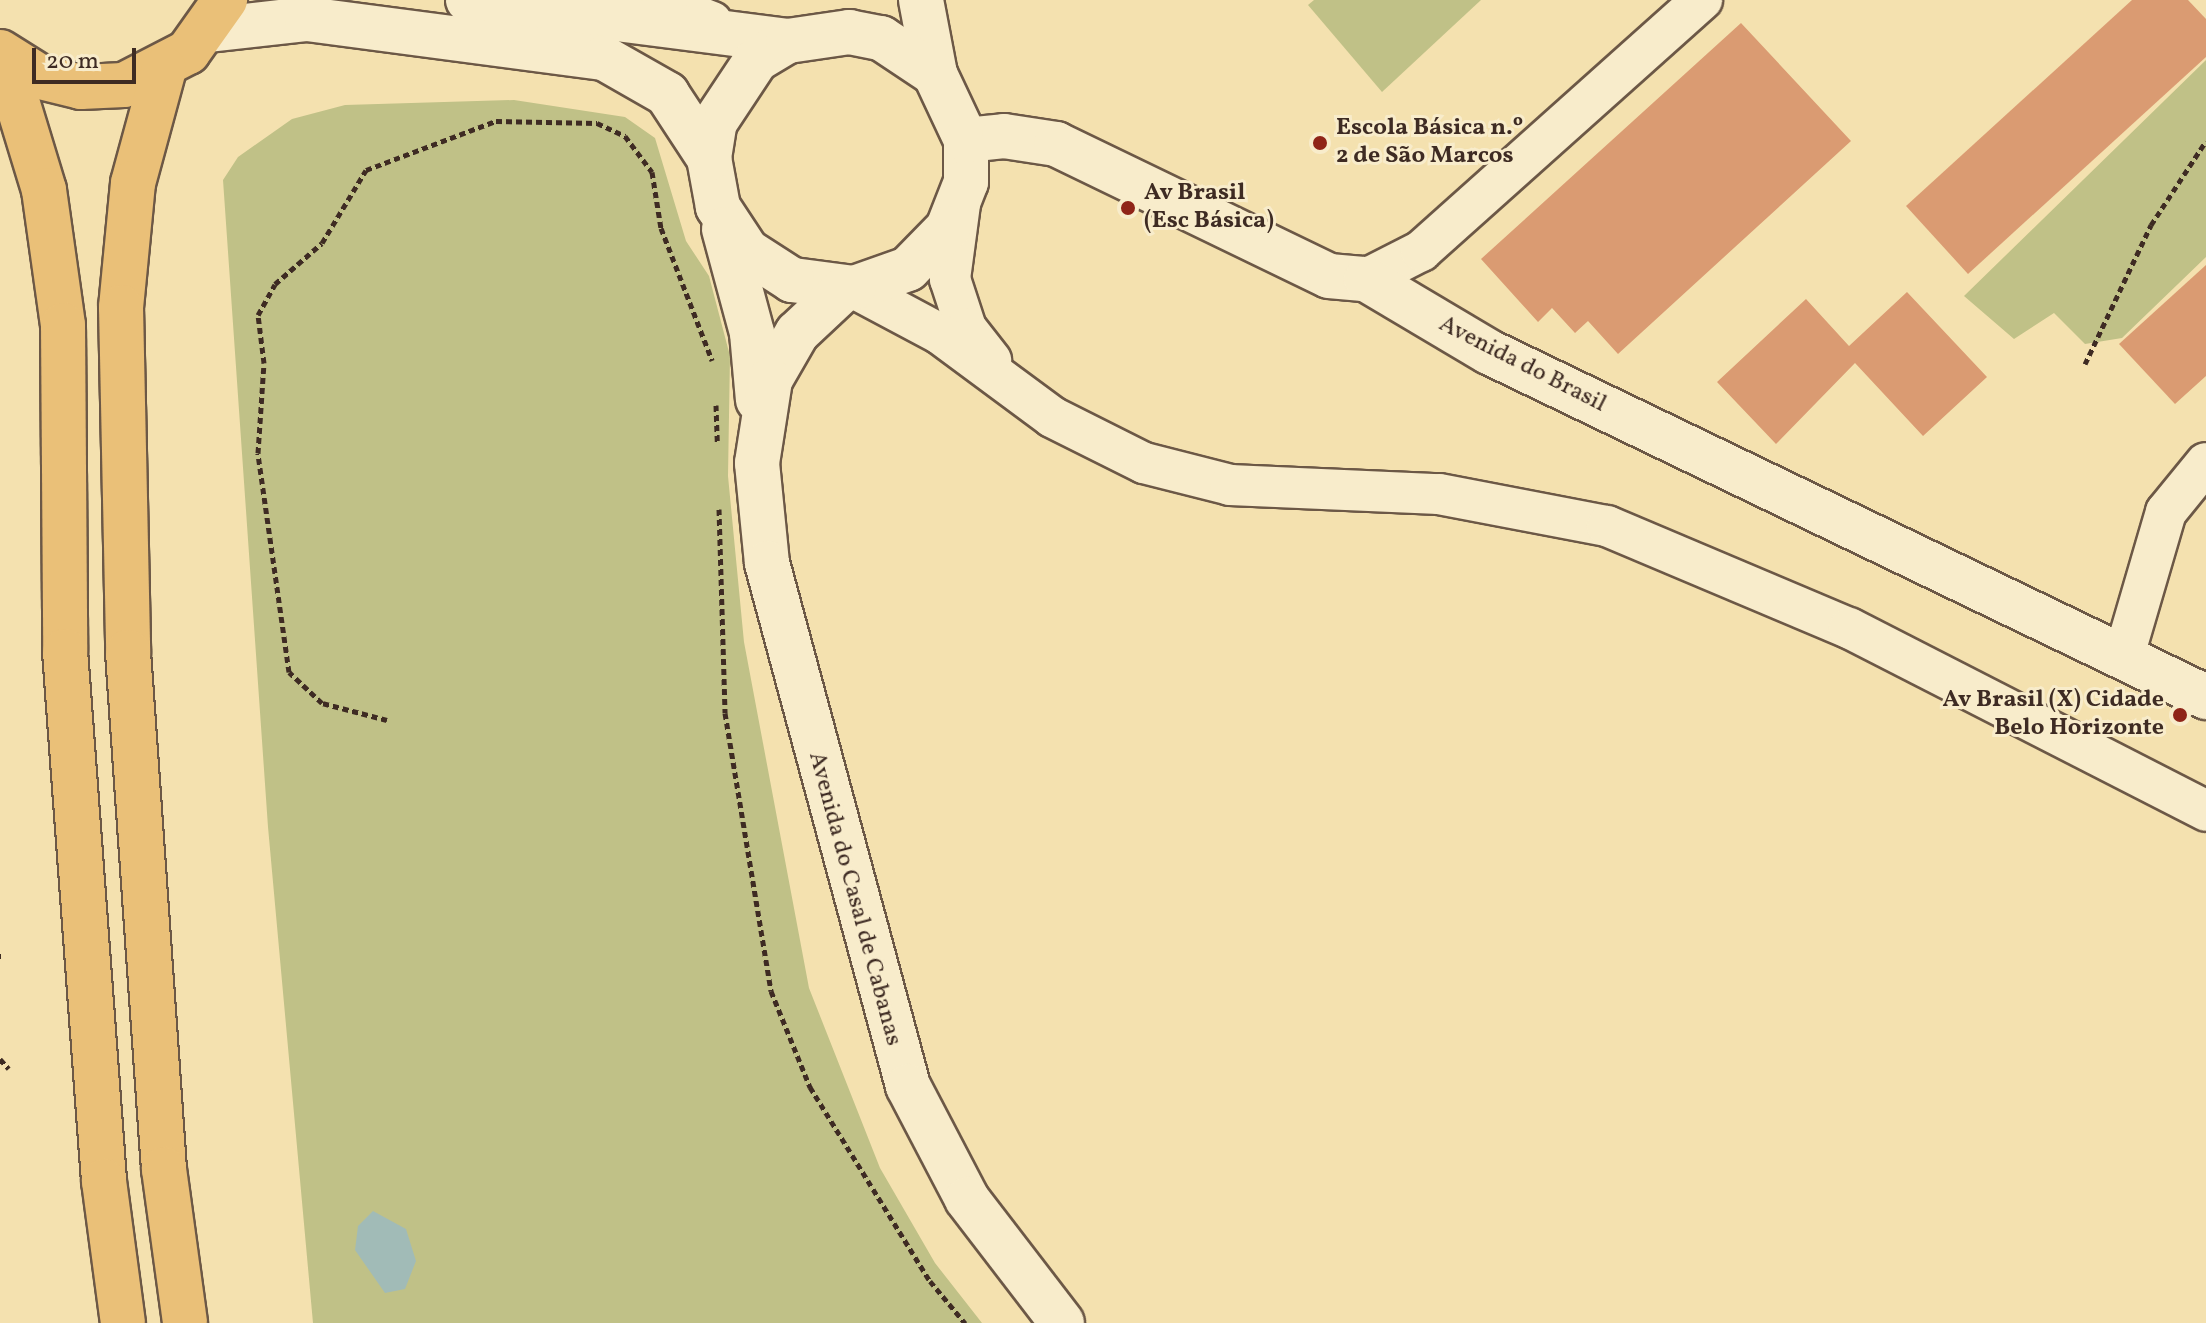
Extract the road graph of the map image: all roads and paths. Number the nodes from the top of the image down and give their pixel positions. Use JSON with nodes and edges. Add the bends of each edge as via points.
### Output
{"nodes":[{"id":1,"x":468,"y":0,"type":"edge"},
{"id":2,"x":656,"y":0,"type":"edge"},
{"id":3,"x":857,"y":0,"type":"edge"},
{"id":4,"x":921,"y":0,"type":"edge"},
{"id":5,"x":1702,"y":0,"type":"edge"},
{"id":6,"x":217,"y":15,"type":"edge"},
{"id":7,"x":787,"y":37,"type":"junction"},
{"id":8,"x":2,"y":54,"type":"edge"},
{"id":9,"x":164,"y":69,"type":"junction"},
{"id":10,"x":935,"y":74,"type":"junction"},
{"id":11,"x":966,"y":140,"type":"junction"},
{"id":12,"x":2206,"y":141,"type":"edge"},
{"id":13,"x":709,"y":158,"type":"junction"},
{"id":14,"x":961,"y":202,"type":"junction"},
{"id":15,"x":718,"y":207,"type":"junction"},
{"id":16,"x":1366,"y":279,"type":"junction"},
{"id":17,"x":849,"y":288,"type":"junction"},
{"id":18,"x":2085,"y":364,"type":"dead end"},
{"id":19,"x":716,"y":376,"type":"dead end"},
{"id":20,"x":1014,"y":388,"type":"junction"},
{"id":21,"x":716,"y":389,"type":"dead end"},
{"id":22,"x":760,"y":432,"type":"junction"},
{"id":23,"x":718,"y":456,"type":"dead end"},
{"id":24,"x":2206,"y":463,"type":"edge"},
{"id":25,"x":719,"y":498,"type":"dead end"},
{"id":26,"x":2123,"y":659,"type":"junction"},
{"id":27,"x":2206,"y":697,"type":"edge"},
{"id":28,"x":387,"y":720,"type":"dead end"},
{"id":29,"x":2206,"y":811,"type":"edge"},
{"id":30,"x":0,"y":1059,"type":"edge"},
{"id":31,"x":9,"y":1069,"type":"dead end"},
{"id":32,"x":123,"y":1323,"type":"edge"},
{"id":33,"x":185,"y":1323,"type":"edge"},
{"id":34,"x":965,"y":1323,"type":"edge"},
{"id":35,"x":1062,"y":1323,"type":"edge"}],
"edges":[{"from":1,"to":7,"type":"street"},
{"from":2,"to":7,"type":"street"},
{"from":3,"to":7,"type":"street"},
{"from":4,"to":10,"type":"street"},
{"from":5,"to":16,"type":"street","via":[[1421,251]]},
{"from":6,"to":9,"type":"main road"},
{"from":6,"to":13,"type":"street","via":[[307,19],[604,58],[667,94]]},
{"from":7,"to":10,"type":"street","via":[[881,38]]},
{"from":7,"to":13,"type":"street","via":[[731,88],[715,122]]},
{"from":8,"to":9,"type":"main road","via":[[40,77],[81,87],[124,85]]},
{"from":8,"to":32,"type":"main road","via":[[44,190],[63,325],[65,651],[104,1181]]},
{"from":9,"to":33,"type":"main road","via":[[133,183],[121,307],[128,652],[164,1169]]},
{"from":10,"to":11,"type":"street"},
{"from":11,"to":14,"type":"street"},
{"from":11,"to":16,"type":"street","name":"Avenida do Brasil","via":[[1004,136],[1056,144],[1329,276]]},
{"from":12,"to":18,"type":"path","via":[[2151,225]]},
{"from":13,"to":15,"type":"street"},
{"from":14,"to":17,"type":"street","via":[[948,228],[908,269]]},
{"from":14,"to":20,"type":"street","via":[[951,255],[955,301]]},
{"from":15,"to":17,"type":"street","via":[[768,268]]},
{"from":15,"to":22,"type":"street","name":"Avenida do Casal de Cabanas","via":[[752,333]]},
{"from":16,"to":26,"type":"street","name":"Avenida do Brasil","via":[[1489,352]]},
{"from":17,"to":20,"type":"street","via":[[940,334]]},
{"from":17,"to":22,"type":"street","name":"Avenida do Casal de Cabanas","via":[[782,353]]},
{"from":19,"to":28,"type":"path","via":[[661,228],[652,172],[625,136],[597,123],[496,121],[366,170],[322,243],[275,284],[258,315],[264,363],[258,453],[289,672],[322,703]]},
{"from":20,"to":29,"type":"street","via":[[1103,445],[1183,474],[1283,490],[1439,494],[1526,507],[1637,537],[1849,628]]},
{"from":21,"to":23,"type":"path"},
{"from":22,"to":35,"type":"street","name":"Avenida do Casal de Cabanas","via":[[758,518],[767,563],[891,1038],[967,1199]]},
{"from":24,"to":26,"type":"street","via":[[2166,512]]},
{"from":25,"to":34,"type":"path","via":[[725,713],[771,991],[810,1087],[930,1281]]},
{"from":26,"to":27,"type":"street","name":"Avenida do Brasil"},
{"from":30,"to":31,"type":"path"}]}
